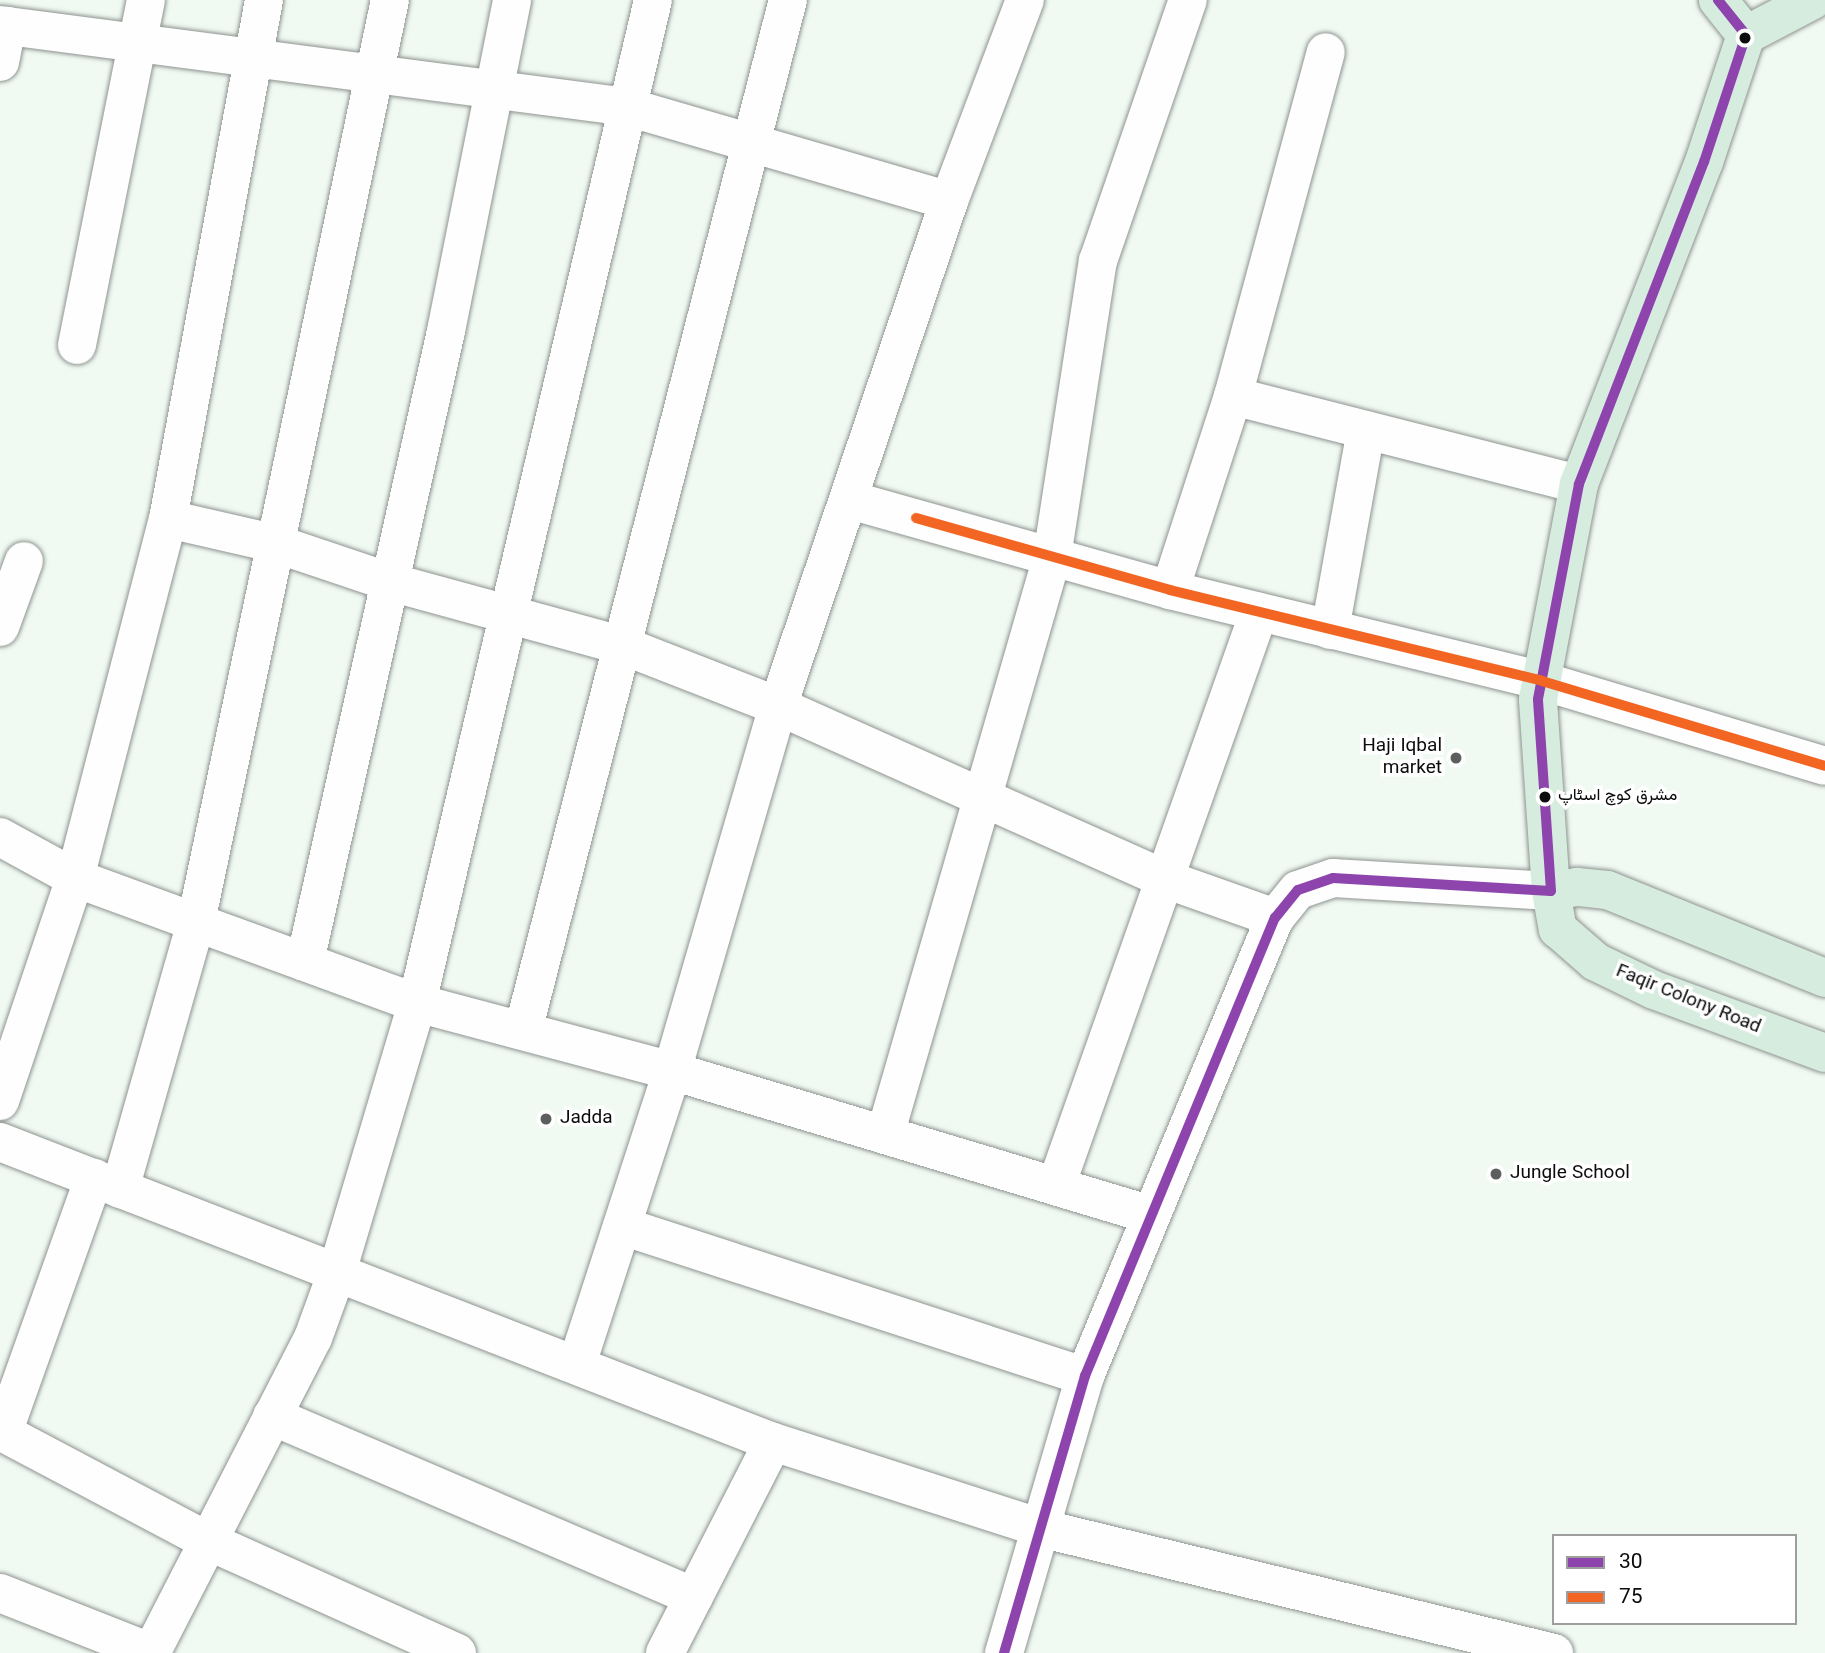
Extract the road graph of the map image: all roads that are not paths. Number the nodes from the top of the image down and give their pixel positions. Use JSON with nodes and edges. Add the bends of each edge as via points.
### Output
{"nodes":[{"id":1,"x":146,"y":0,"type":"edge"},
{"id":2,"x":264,"y":0,"type":"edge"},
{"id":3,"x":390,"y":0,"type":"edge"},
{"id":4,"x":512,"y":0,"type":"edge"},
{"id":5,"x":653,"y":0,"type":"edge"},
{"id":6,"x":788,"y":0,"type":"edge"},
{"id":7,"x":1025,"y":0,"type":"edge"},
{"id":8,"x":1188,"y":0,"type":"edge"},
{"id":9,"x":1718,"y":0,"type":"edge"},
{"id":10,"x":1813,"y":0,"type":"edge"},
{"id":11,"x":1746,"y":35,"type":"junction"},
{"id":12,"x":2,"y":38,"type":"edge"},
{"id":13,"x":139,"y":43,"type":"junction"},
{"id":14,"x":1326,"y":52,"type":"dead end"},
{"id":15,"x":254,"y":57,"type":"junction"},
{"id":16,"x":377,"y":74,"type":"junction"},
{"id":17,"x":495,"y":88,"type":"junction"},
{"id":18,"x":628,"y":107,"type":"junction"},
{"id":19,"x":752,"y":143,"type":"junction"},
{"id":20,"x":949,"y":201,"type":"junction"},
{"id":21,"x":77,"y":345,"type":"dead end"},
{"id":22,"x":1233,"y":396,"type":"junction"},
{"id":23,"x":1366,"y":430,"type":"junction"},
{"id":24,"x":1579,"y":484,"type":"junction"},
{"id":25,"x":850,"y":500,"type":"junction"},
{"id":26,"x":168,"y":519,"type":"junction"},
{"id":27,"x":276,"y":544,"type":"junction"},
{"id":28,"x":1052,"y":557,"type":"junction"},
{"id":29,"x":24,"y":561,"type":"dead end"},
{"id":30,"x":390,"y":582,"type":"junction"},
{"id":31,"x":1170,"y":590,"type":"junction"},
{"id":32,"x":1259,"y":612,"type":"junction"},
{"id":33,"x":505,"y":615,"type":"junction"},
{"id":34,"x":0,"y":627,"type":"edge"},
{"id":35,"x":1330,"y":629,"type":"junction"},
{"id":36,"x":624,"y":646,"type":"junction"},
{"id":37,"x":1542,"y":681,"type":"junction"},
{"id":38,"x":778,"y":706,"type":"junction"},
{"id":39,"x":1825,"y":766,"type":"edge"},
{"id":40,"x":981,"y":800,"type":"junction"},
{"id":41,"x":0,"y":837,"type":"edge"},
{"id":42,"x":75,"y":878,"type":"junction"},
{"id":43,"x":1165,"y":879,"type":"junction"},
{"id":44,"x":1551,"y":891,"type":"junction"},
{"id":45,"x":1275,"y":918,"type":"junction"},
{"id":46,"x":196,"y":922,"type":"junction"},
{"id":47,"x":305,"y":962,"type":"junction"},
{"id":48,"x":1825,"y":978,"type":"edge"},
{"id":49,"x":417,"y":1003,"type":"junction"},
{"id":50,"x":523,"y":1031,"type":"junction"},
{"id":51,"x":1825,"y":1053,"type":"edge"},
{"id":52,"x":672,"y":1071,"type":"junction"},
{"id":53,"x":0,"y":1101,"type":"edge"},
{"id":54,"x":885,"y":1135,"type":"junction"},
{"id":55,"x":0,"y":1142,"type":"edge"},
{"id":56,"x":107,"y":1184,"type":"junction"},
{"id":57,"x":1056,"y":1186,"type":"junction"},
{"id":58,"x":1151,"y":1215,"type":"junction"},
{"id":59,"x":622,"y":1226,"type":"junction"},
{"id":60,"x":337,"y":1272,"type":"junction"},
{"id":61,"x":577,"y":1364,"type":"junction"},
{"id":62,"x":1085,"y":1376,"type":"junction"},
{"id":63,"x":272,"y":1416,"type":"junction"},
{"id":64,"x":2,"y":1432,"type":"edge"},
{"id":65,"x":773,"y":1442,"type":"junction"},
{"id":66,"x":1044,"y":1529,"type":"junction"},
{"id":67,"x":208,"y":1541,"type":"junction"},
{"id":68,"x":0,"y":1593,"type":"edge"},
{"id":69,"x":694,"y":1597,"type":"junction"},
{"id":70,"x":1482,"y":1644,"type":"edge"},
{"id":71,"x":416,"y":1645,"type":"edge"},
{"id":72,"x":151,"y":1653,"type":"edge"},
{"id":73,"x":457,"y":1653,"type":"edge"},
{"id":74,"x":665,"y":1653,"type":"edge"},
{"id":75,"x":1004,"y":1653,"type":"edge"},
{"id":76,"x":1554,"y":1653,"type":"edge"}],
"edges":[{"from":1,"to":13,"type":"street"},
{"from":2,"to":15,"type":"street"},
{"from":3,"to":16,"type":"street"},
{"from":4,"to":17,"type":"street"},
{"from":5,"to":18,"type":"street"},
{"from":6,"to":19,"type":"street"},
{"from":7,"to":20,"type":"street"},
{"from":8,"to":28,"type":"street","via":[[1098,261]]},
{"from":9,"to":11,"type":"main road"},
{"from":10,"to":11,"type":"main road"},
{"from":11,"to":24,"type":"main road","name":"Faqir Colony Road","via":[[1704,162]]},
{"from":12,"to":13,"type":"street"},
{"from":13,"to":15,"type":"street"},
{"from":13,"to":21,"type":"street"},
{"from":14,"to":22,"type":"street"},
{"from":15,"to":16,"type":"street"},
{"from":15,"to":26,"type":"street"},
{"from":16,"to":17,"type":"street"},
{"from":16,"to":27,"type":"street"},
{"from":17,"to":18,"type":"street"},
{"from":17,"to":30,"type":"street"},
{"from":18,"to":19,"type":"street"},
{"from":18,"to":33,"type":"street"},
{"from":19,"to":20,"type":"street"},
{"from":19,"to":36,"type":"street"},
{"from":20,"to":25,"type":"street"},
{"from":22,"to":23,"type":"street"},
{"from":22,"to":31,"type":"street"},
{"from":23,"to":24,"type":"street"},
{"from":23,"to":35,"type":"street"},
{"from":24,"to":37,"type":"main road","name":"Faqir Colony Road"},
{"from":25,"to":28,"type":"street"},
{"from":25,"to":38,"type":"street"},
{"from":26,"to":27,"type":"street"},
{"from":26,"to":42,"type":"street"},
{"from":27,"to":30,"type":"street"},
{"from":27,"to":46,"type":"street"},
{"from":28,"to":31,"type":"street"},
{"from":28,"to":40,"type":"street"},
{"from":29,"to":34,"type":"street"},
{"from":30,"to":33,"type":"street"},
{"from":30,"to":47,"type":"street"},
{"from":31,"to":32,"type":"street"},
{"from":32,"to":35,"type":"street"},
{"from":32,"to":43,"type":"street"},
{"from":33,"to":36,"type":"street"},
{"from":33,"to":49,"type":"street"},
{"from":35,"to":37,"type":"street"},
{"from":36,"to":38,"type":"street"},
{"from":36,"to":50,"type":"street"},
{"from":37,"to":39,"type":"street"},
{"from":37,"to":44,"type":"main road","name":"Faqir Colony Road","via":[[1538,699]]},
{"from":38,"to":40,"type":"street"},
{"from":38,"to":52,"type":"street"},
{"from":40,"to":43,"type":"street"},
{"from":40,"to":54,"type":"street"},
{"from":41,"to":42,"type":"street"},
{"from":42,"to":46,"type":"street"},
{"from":42,"to":53,"type":"street"},
{"from":43,"to":45,"type":"street"},
{"from":43,"to":57,"type":"street"},
{"from":44,"to":45,"type":"street","via":[[1333,878],[1298,890]]},
{"from":44,"to":48,"type":"main road","via":[[1577,887],[1607,890]]},
{"from":44,"to":51,"type":"main road","name":"Faqir Colony Road","via":[[1558,929],[1596,962],[1654,990]]},
{"from":45,"to":58,"type":"street"},
{"from":46,"to":47,"type":"street"},
{"from":46,"to":56,"type":"street"},
{"from":47,"to":49,"type":"street"},
{"from":49,"to":50,"type":"street"},
{"from":49,"to":60,"type":"street"},
{"from":50,"to":52,"type":"street"},
{"from":52,"to":54,"type":"street"},
{"from":52,"to":59,"type":"street"},
{"from":54,"to":57,"type":"street"},
{"from":55,"to":56,"type":"street"},
{"from":56,"to":60,"type":"street"},
{"from":56,"to":64,"type":"street"},
{"from":57,"to":58,"type":"street"},
{"from":58,"to":62,"type":"street"},
{"from":59,"to":61,"type":"street"},
{"from":59,"to":62,"type":"street"},
{"from":60,"to":61,"type":"street"},
{"from":60,"to":63,"type":"street","via":[[313,1338]]},
{"from":61,"to":65,"type":"street"},
{"from":62,"to":66,"type":"street"},
{"from":63,"to":67,"type":"street"},
{"from":63,"to":69,"type":"street"},
{"from":64,"to":67,"type":"street"},
{"from":65,"to":66,"type":"street"},
{"from":65,"to":69,"type":"street"},
{"from":66,"to":70,"type":"street"},
{"from":66,"to":75,"type":"street"},
{"from":67,"to":71,"type":"street"},
{"from":67,"to":72,"type":"street"},
{"from":68,"to":72,"type":"street"},
{"from":69,"to":74,"type":"street"},
{"from":70,"to":76,"type":"street"},
{"from":71,"to":73,"type":"street"}]}
